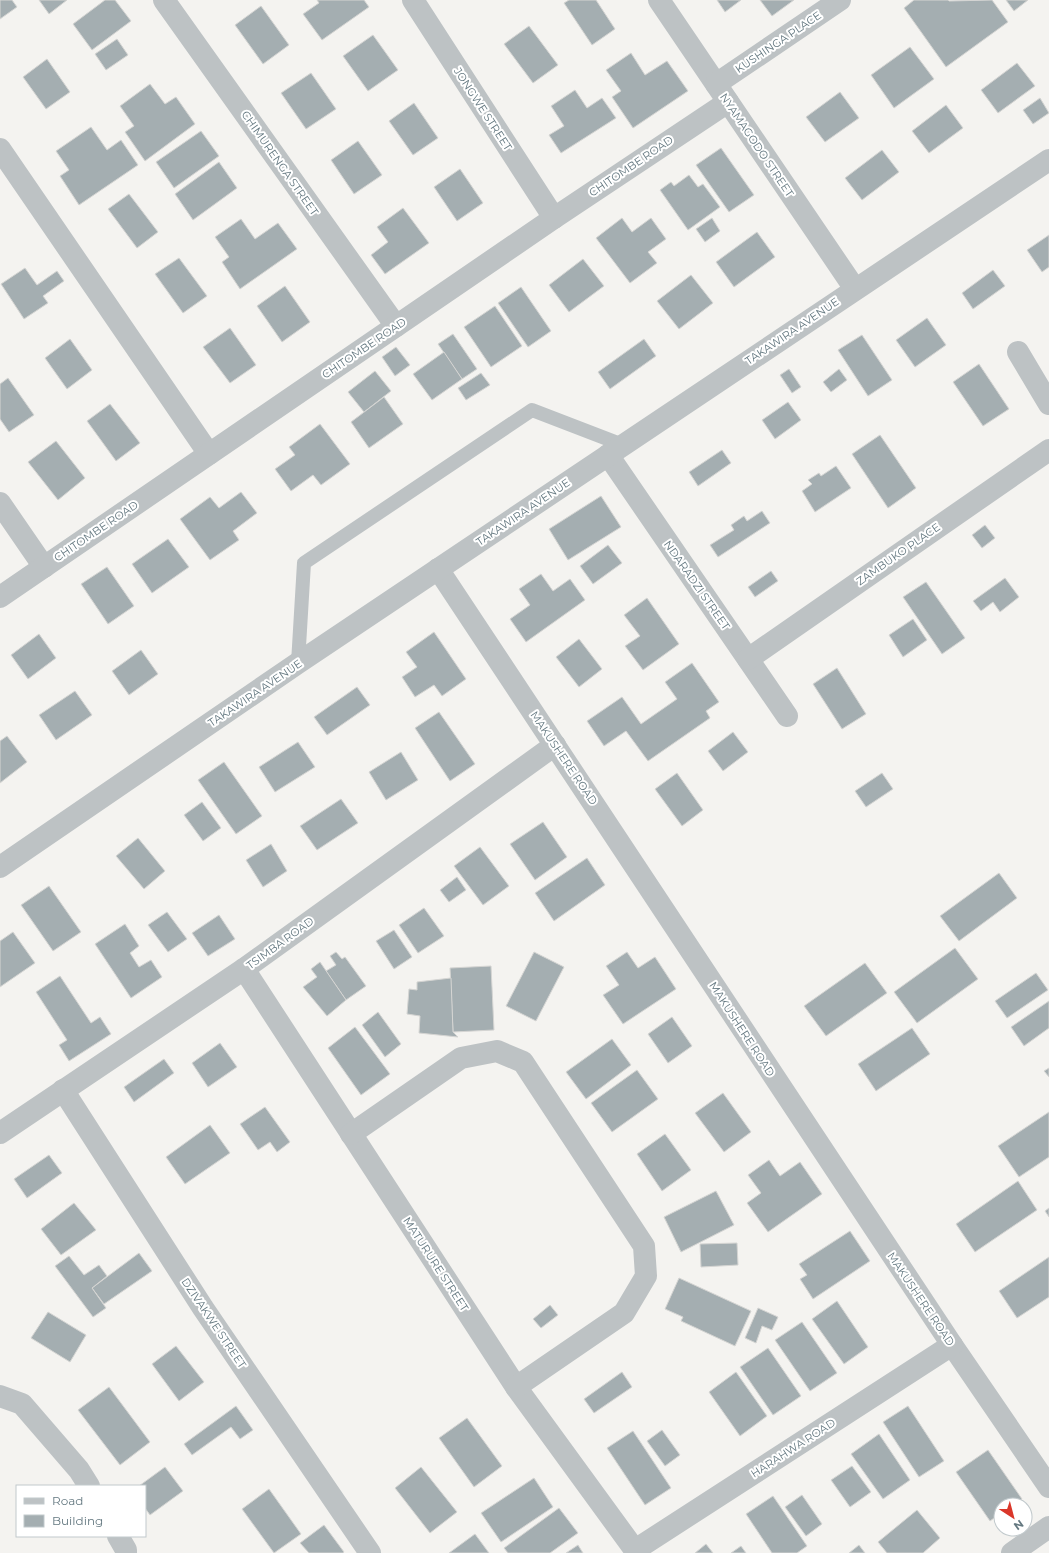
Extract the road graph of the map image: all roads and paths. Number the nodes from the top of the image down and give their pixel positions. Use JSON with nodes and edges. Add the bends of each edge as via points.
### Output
{"nodes":[{"id":1,"x":164,"y":0,"type":"edge"},
{"id":2,"x":413,"y":0,"type":"edge"},
{"id":3,"x":659,"y":0,"type":"edge"},
{"id":4,"x":840,"y":0,"type":"edge"},
{"id":5,"x":722,"y":93,"type":"junction"},
{"id":6,"x":0,"y":149,"type":"edge"},
{"id":7,"x":1049,"y":160,"type":"edge"},
{"id":8,"x":554,"y":218,"type":"junction"},
{"id":9,"x":855,"y":289,"type":"junction"},
{"id":10,"x":396,"y":326,"type":"junction"},
{"id":11,"x":1018,"y":352,"type":"dead end"},
{"id":12,"x":1049,"y":404,"type":"edge"},
{"id":13,"x":616,"y":450,"type":"junction"},
{"id":14,"x":1049,"y":450,"type":"edge"},
{"id":15,"x":209,"y":454,"type":"junction"},
{"id":16,"x":0,"y":503,"type":"edge"},
{"id":17,"x":44,"y":567,"type":"junction"},
{"id":18,"x":438,"y":569,"type":"junction"},
{"id":19,"x":0,"y":597,"type":"edge"},
{"id":20,"x":748,"y":659,"type":"junction"},
{"id":21,"x":298,"y":663,"type":"junction"},
{"id":22,"x":787,"y":716,"type":"dead end"},
{"id":23,"x":555,"y":745,"type":"junction"},
{"id":24,"x":0,"y":867,"type":"edge"},
{"id":25,"x":244,"y":969,"type":"junction"},
{"id":26,"x":63,"y":1090,"type":"junction"},
{"id":27,"x":0,"y":1133,"type":"edge"},
{"id":28,"x":351,"y":1134,"type":"junction"},
{"id":29,"x":952,"y":1345,"type":"junction"},
{"id":30,"x":516,"y":1387,"type":"junction"},
{"id":31,"x":0,"y":1396,"type":"edge"},
{"id":32,"x":88,"y":1485,"type":"edge"},
{"id":33,"x":1049,"y":1487,"type":"edge"},
{"id":34,"x":1049,"y":1528,"type":"edge"},
{"id":35,"x":119,"y":1537,"type":"edge"},
{"id":36,"x":1035,"y":1547,"type":"edge"},
{"id":37,"x":636,"y":1552,"type":"edge"},
{"id":38,"x":126,"y":1553,"type":"edge"},
{"id":39,"x":370,"y":1553,"type":"edge"},
{"id":40,"x":1012,"y":1553,"type":"edge"}],
"edges":[{"from":1,"to":10,"type":"street","name":"CHIMURENGA STREET"},
{"from":2,"to":8,"type":"street","name":"JONGWE STREET"},
{"from":3,"to":5,"type":"street","name":"NYAMAGODO STREET"},
{"from":4,"to":5,"type":"street","name":"KUSHINGA PLACE"},
{"from":5,"to":8,"type":"street","name":"CHITOMBE ROAD"},
{"from":5,"to":9,"type":"street","name":"NYAMAGODO STREET"},
{"from":6,"to":15,"type":"street"},
{"from":7,"to":9,"type":"street","name":"TAKAWIRA AVENUE"},
{"from":8,"to":10,"type":"street","name":"CHITOMBE ROAD"},
{"from":9,"to":13,"type":"street","name":"TAKAWIRA AVENUE"},
{"from":10,"to":15,"type":"street","name":"CHITOMBE ROAD"},
{"from":11,"to":12,"type":"street"},
{"from":13,"to":18,"type":"street","name":"TAKAWIRA AVENUE"},
{"from":13,"to":20,"type":"street","name":"NDARADZI STREET"},
{"from":13,"to":21,"type":"lane","via":[[532,410],[304,563]]},
{"from":14,"to":20,"type":"street","name":"ZAMBUKO PLACE"},
{"from":15,"to":17,"type":"street","name":"CHITOMBE ROAD"},
{"from":16,"to":17,"type":"street"},
{"from":17,"to":19,"type":"street","name":"CHITOMBE ROAD"},
{"from":18,"to":21,"type":"street","name":"TAKAWIRA AVENUE"},
{"from":18,"to":23,"type":"street","name":"MAKUSHERE ROAD"},
{"from":20,"to":22,"type":"street","name":"NDARADZI STREET"},
{"from":21,"to":24,"type":"street","name":"TAKAWIRA AVENUE"},
{"from":23,"to":25,"type":"street","name":"TSIMBA ROAD"},
{"from":23,"to":29,"type":"street","name":"MAKUSHERE ROAD"},
{"from":25,"to":26,"type":"street","name":"TSIMBA ROAD"},
{"from":25,"to":28,"type":"street","name":"MATURURE STREET"},
{"from":26,"to":27,"type":"street","name":"TSIMBA ROAD"},
{"from":26,"to":39,"type":"street","name":"DZIVAKWE STREET","via":[[203,1308]]},
{"from":28,"to":30,"type":"street","name":"MATURURE STREET"},
{"from":28,"to":30,"type":"street","via":[[461,1058],[497,1051],[523,1062],[644,1246],[646,1276],[624,1313]]},
{"from":29,"to":33,"type":"street","name":"MAKUSHERE ROAD"},
{"from":29,"to":37,"type":"street","name":"HARAHWA ROAD"},
{"from":30,"to":37,"type":"street","name":"MATURURE STREET"},
{"from":31,"to":32,"type":"street","via":[[22,1404],[80,1470]]},
{"from":34,"to":36,"type":"street"},
{"from":35,"to":38,"type":"street"},
{"from":36,"to":40,"type":"street"}]}
